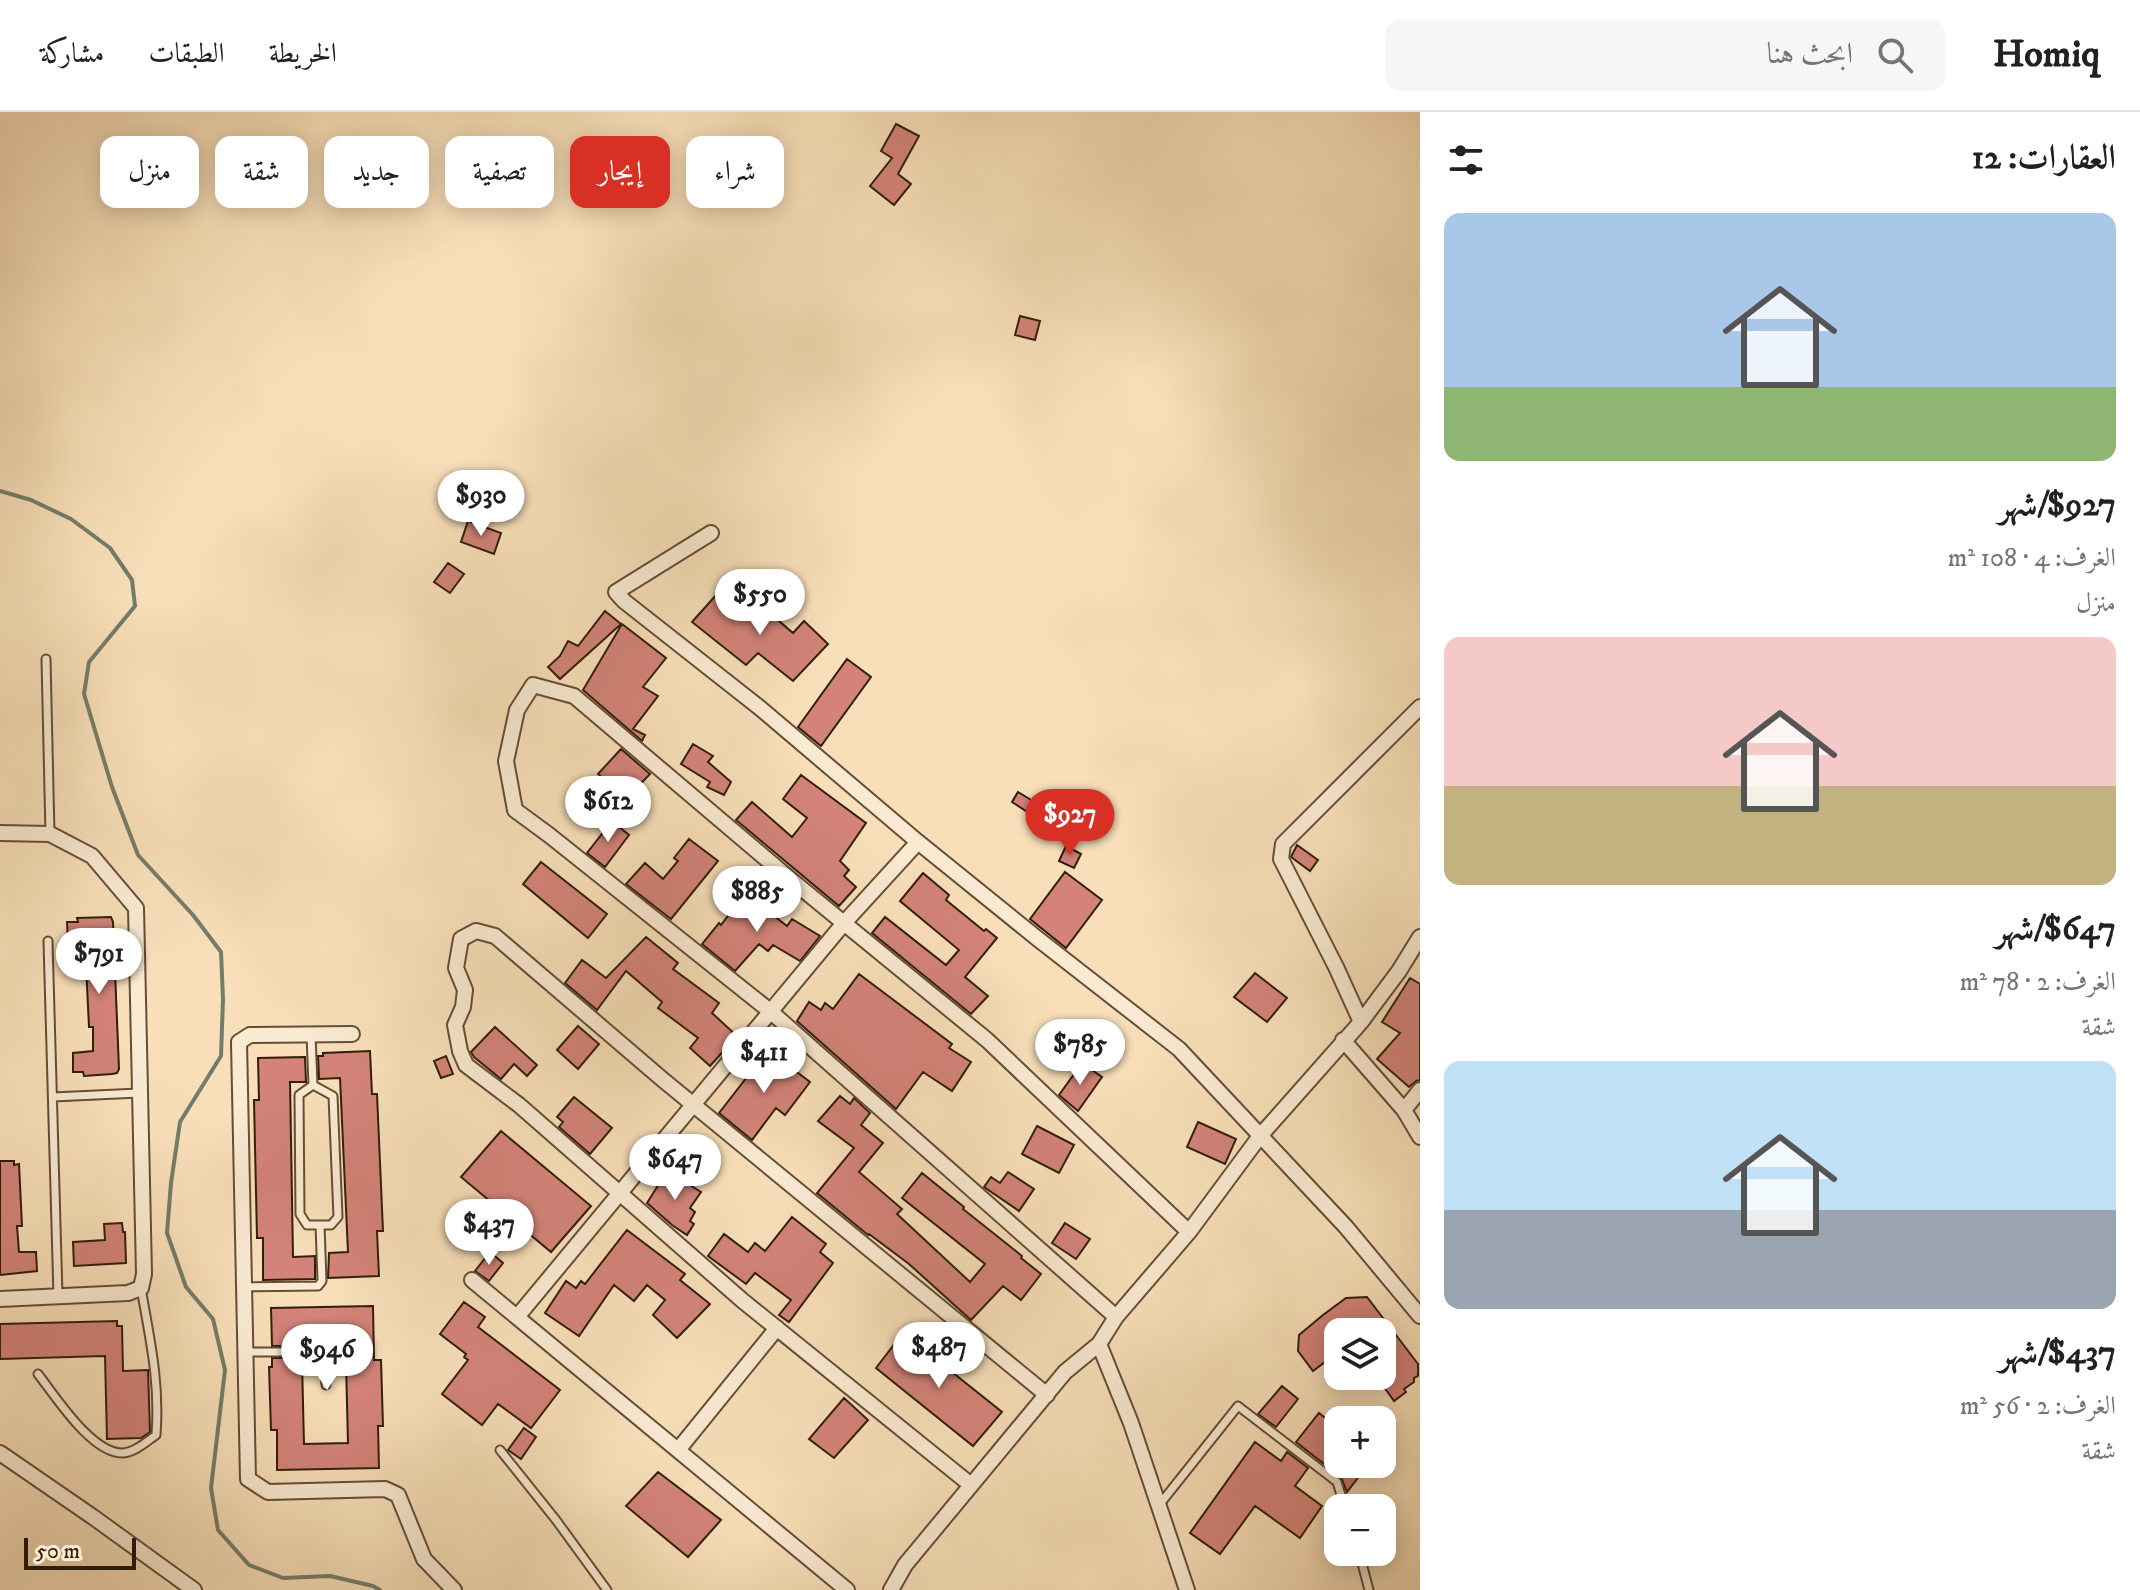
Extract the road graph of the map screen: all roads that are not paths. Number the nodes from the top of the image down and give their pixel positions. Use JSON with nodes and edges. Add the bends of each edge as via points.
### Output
{"nodes":[{"id":1,"x":711,"y":533,"type":"dead end"},
{"id":2,"x":46,"y":659,"type":"dead end"},
{"id":3,"x":1420,"y":707,"type":"edge"},
{"id":4,"x":0,"y":833,"type":"edge"},
{"id":5,"x":50,"y":834,"type":"junction"},
{"id":6,"x":918,"y":842,"type":"junction"},
{"id":7,"x":844,"y":923,"type":"junction"},
{"id":8,"x":1420,"y":937,"type":"edge"},
{"id":9,"x":48,"y":941,"type":"dead end"},
{"id":10,"x":770,"y":1011,"type":"junction"},
{"id":11,"x":1361,"y":1022,"type":"junction"},
{"id":12,"x":352,"y":1034,"type":"dead end"},
{"id":13,"x":311,"y":1035,"type":"junction"},
{"id":14,"x":1343,"y":1040,"type":"junction"},
{"id":15,"x":313,"y":1085,"type":"junction"},
{"id":16,"x":1420,"y":1090,"type":"edge"},
{"id":17,"x":139,"y":1093,"type":"junction"},
{"id":18,"x":53,"y":1097,"type":"junction"},
{"id":19,"x":694,"y":1104,"type":"junction"},
{"id":20,"x":1404,"y":1110,"type":"junction"},
{"id":21,"x":1260,"y":1136,"type":"junction"},
{"id":22,"x":1420,"y":1137,"type":"edge"},
{"id":23,"x":620,"y":1193,"type":"junction"},
{"id":24,"x":320,"y":1225,"type":"junction"},
{"id":25,"x":1189,"y":1232,"type":"junction"},
{"id":26,"x":472,"y":1280,"type":"dead end"},
{"id":27,"x":244,"y":1287,"type":"junction"},
{"id":28,"x":141,"y":1288,"type":"junction"},
{"id":29,"x":58,"y":1296,"type":"junction"},
{"id":30,"x":0,"y":1299,"type":"edge"},
{"id":31,"x":1420,"y":1316,"type":"edge"},
{"id":32,"x":517,"y":1317,"type":"junction"},
{"id":33,"x":1116,"y":1317,"type":"junction"},
{"id":34,"x":777,"y":1328,"type":"junction"},
{"id":35,"x":1099,"y":1344,"type":"junction"},
{"id":36,"x":246,"y":1352,"type":"junction"},
{"id":37,"x":38,"y":1374,"type":"dead end"},
{"id":38,"x":326,"y":1385,"type":"dead end"},
{"id":39,"x":1047,"y":1395,"type":"junction"},
{"id":40,"x":500,"y":1450,"type":"dead end"},
{"id":41,"x":678,"y":1450,"type":"junction"},
{"id":42,"x":0,"y":1453,"type":"edge"},
{"id":43,"x":971,"y":1485,"type":"junction"},
{"id":44,"x":1341,"y":1494,"type":"edge"},
{"id":45,"x":1158,"y":1506,"type":"junction"},
{"id":46,"x":1363,"y":1566,"type":"edge"},
{"id":47,"x":194,"y":1590,"type":"edge"},
{"id":48,"x":454,"y":1590,"type":"edge"},
{"id":49,"x":607,"y":1590,"type":"edge"},
{"id":50,"x":847,"y":1590,"type":"edge"},
{"id":51,"x":891,"y":1590,"type":"edge"},
{"id":52,"x":1187,"y":1590,"type":"edge"},
{"id":53,"x":1369,"y":1590,"type":"edge"}],
"edges":[{"from":1,"to":6,"type":"street","via":[[616,592]]},
{"from":2,"to":5,"type":"lane"},
{"from":3,"to":11,"type":"street","via":[[1281,849],[1281,859]]},
{"from":4,"to":5,"type":"street"},
{"from":5,"to":17,"type":"street","via":[[92,856],[136,908]]},
{"from":6,"to":7,"type":"street"},
{"from":6,"to":21,"type":"street","via":[[1179,1049]]},
{"from":7,"to":10,"type":"street"},
{"from":7,"to":10,"type":"street","via":[[574,696],[533,685],[517,710],[506,761],[515,810]]},
{"from":7,"to":25,"type":"street","via":[[987,1040]]},
{"from":8,"to":11,"type":"street"},
{"from":9,"to":18,"type":"lane"},
{"from":10,"to":19,"type":"street"},
{"from":10,"to":33,"type":"street"},
{"from":11,"to":14,"type":"street"},
{"from":12,"to":13,"type":"street"},
{"from":13,"to":15,"type":"lane"},
{"from":13,"to":27,"type":"street","via":[[250,1035],[239,1042]]},
{"from":14,"to":20,"type":"street"},
{"from":14,"to":21,"type":"street"},
{"from":15,"to":24,"type":"lane","via":[[299,1095],[300,1214],[307,1225]]},
{"from":15,"to":24,"type":"lane","via":[[333,1096],[338,1217],[331,1225]]},
{"from":16,"to":20,"type":"street"},
{"from":17,"to":18,"type":"lane"},
{"from":17,"to":28,"type":"street"},
{"from":18,"to":29,"type":"lane"},
{"from":19,"to":23,"type":"street"},
{"from":19,"to":23,"type":"street","via":[[495,936],[476,931],[461,939],[456,968],[465,990],[455,1025],[466,1065]]},
{"from":19,"to":39,"type":"street"},
{"from":20,"to":22,"type":"street"},
{"from":21,"to":25,"type":"street"},
{"from":21,"to":31,"type":"street"},
{"from":23,"to":32,"type":"street"},
{"from":23,"to":34,"type":"street"},
{"from":24,"to":27,"type":"lane","via":[[318,1286]]},
{"from":25,"to":33,"type":"street"},
{"from":26,"to":32,"type":"street"},
{"from":27,"to":36,"type":"street"},
{"from":28,"to":29,"type":"street"},
{"from":28,"to":37,"type":"lane","via":[[155,1365],[156,1435],[124,1453],[91,1441]]},
{"from":29,"to":30,"type":"street"},
{"from":32,"to":41,"type":"street"},
{"from":33,"to":35,"type":"street"},
{"from":34,"to":41,"type":"street"},
{"from":34,"to":43,"type":"street"},
{"from":35,"to":39,"type":"street"},
{"from":35,"to":45,"type":"street"},
{"from":36,"to":38,"type":"lane","via":[[312,1352],[324,1360]]},
{"from":36,"to":48,"type":"street","via":[[248,1479],[268,1492],[385,1489],[398,1495],[424,1559]]},
{"from":39,"to":43,"type":"street"},
{"from":40,"to":49,"type":"lane"},
{"from":41,"to":50,"type":"street"},
{"from":42,"to":47,"type":"street"},
{"from":43,"to":51,"type":"street","via":[[905,1565]]},
{"from":44,"to":45,"type":"lane","via":[[1337,1482],[1238,1406]]},
{"from":45,"to":52,"type":"street"},
{"from":46,"to":53,"type":"lane"}]}
